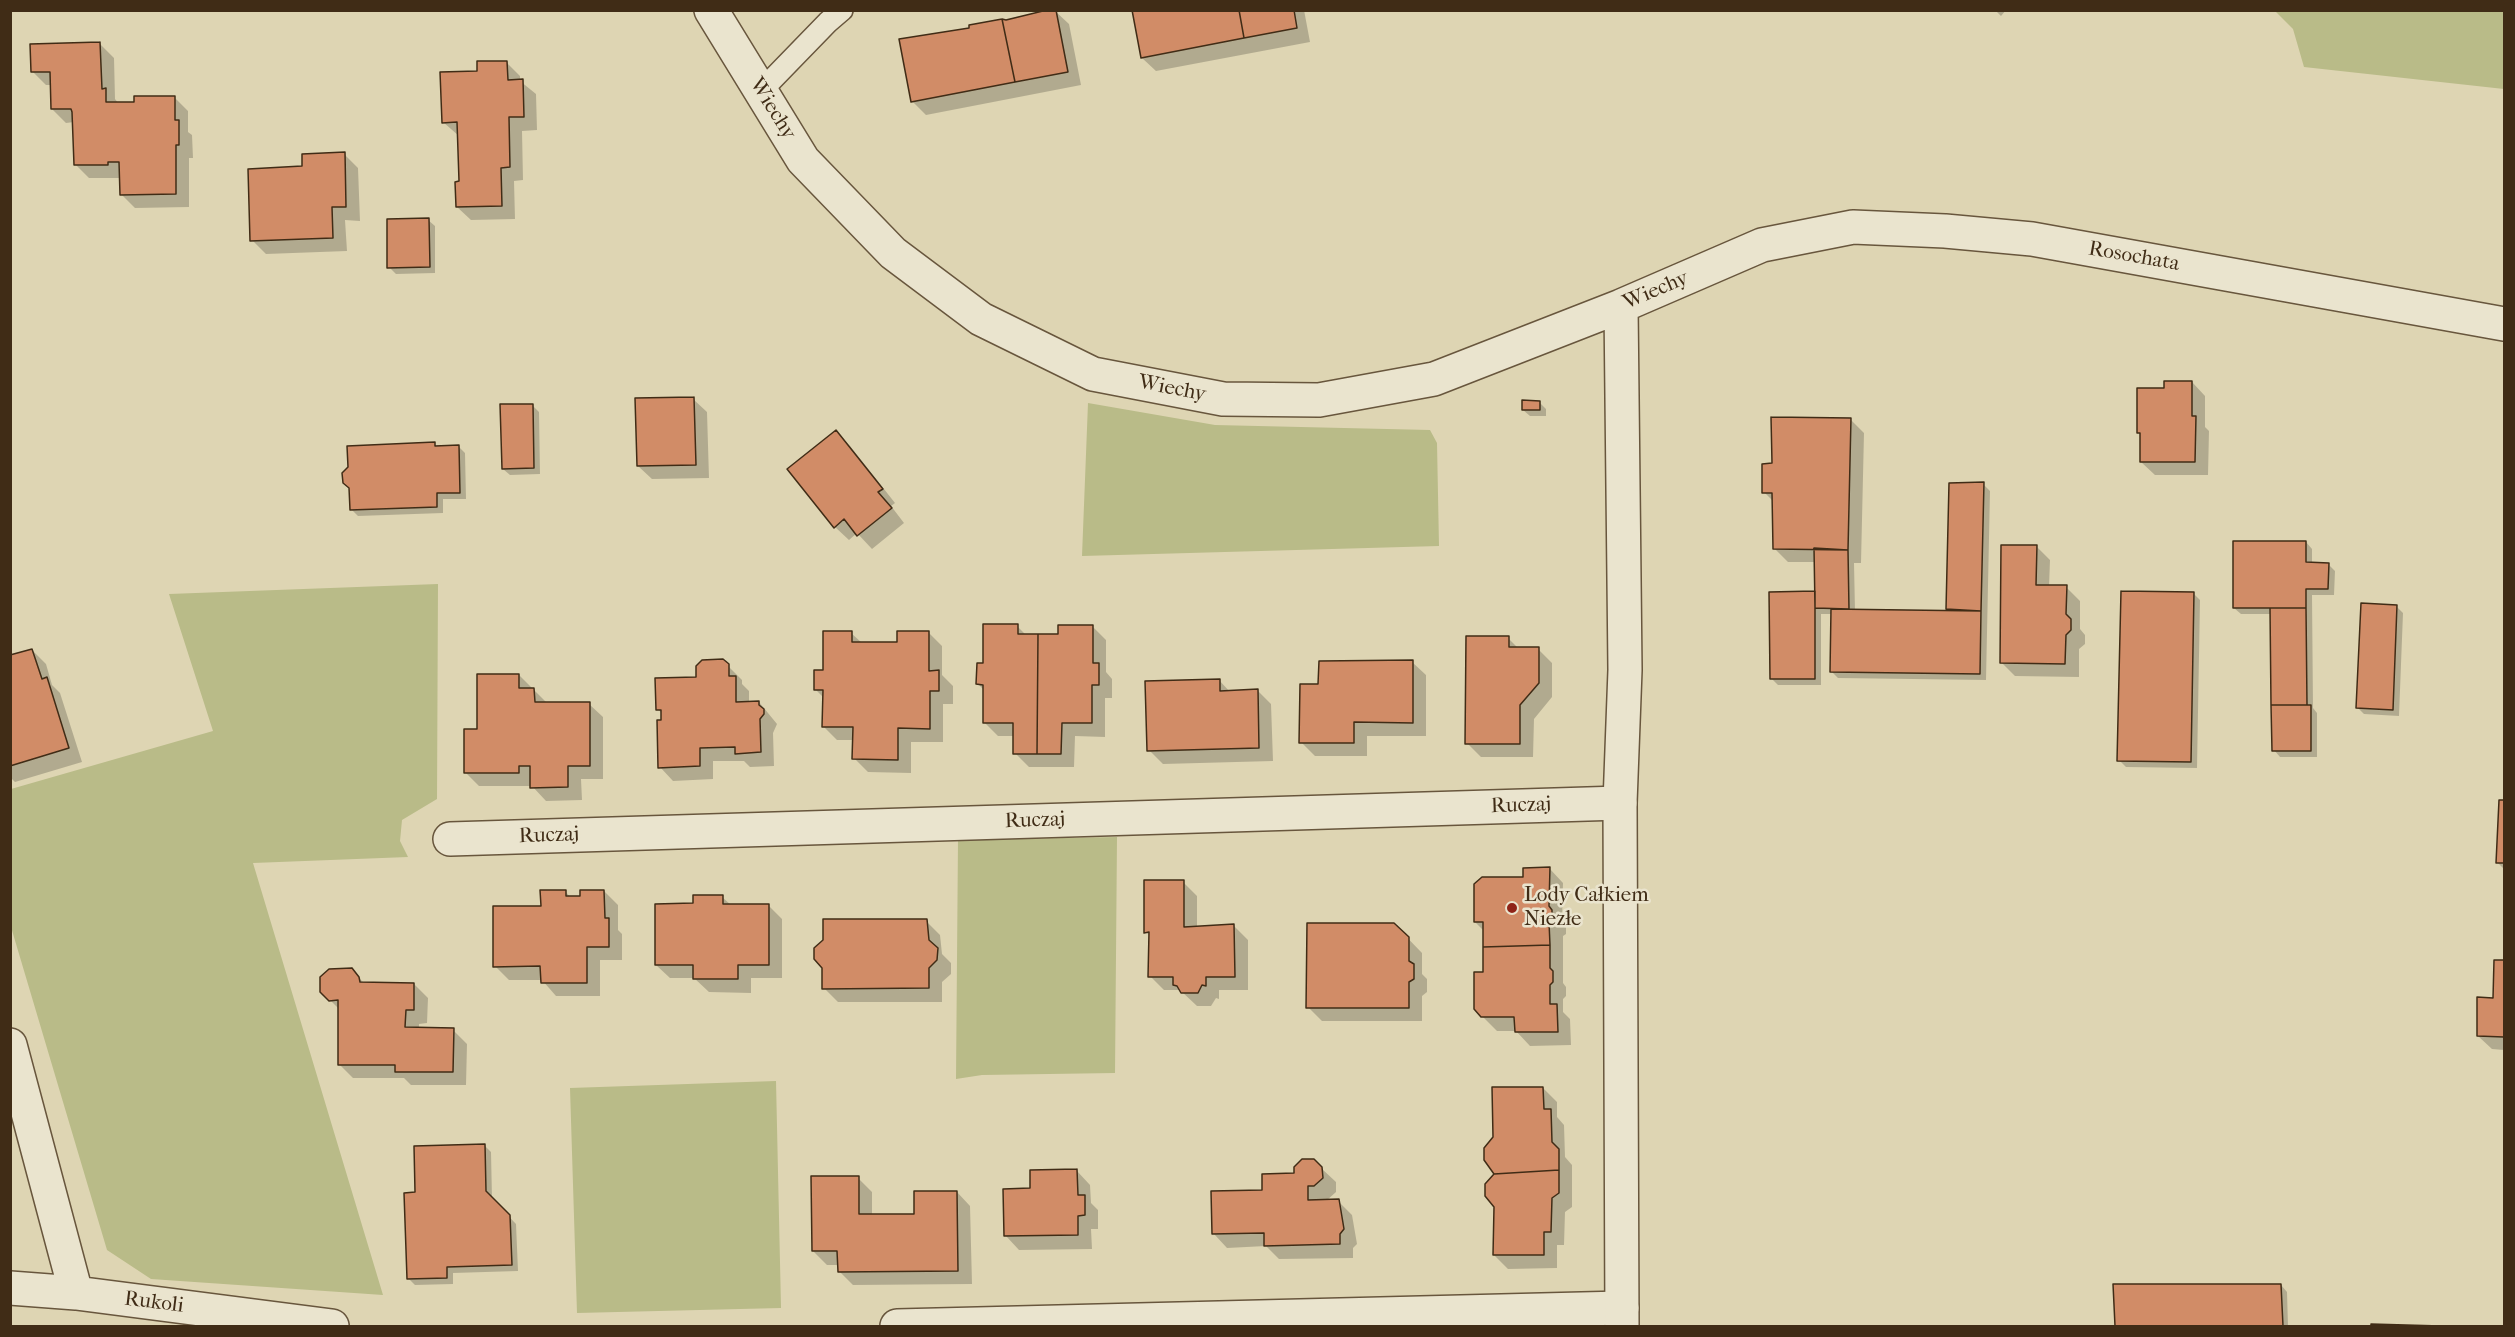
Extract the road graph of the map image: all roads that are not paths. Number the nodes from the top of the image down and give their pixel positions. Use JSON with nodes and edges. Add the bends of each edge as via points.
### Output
{"nodes":[{"id":1,"x":711,"y":10,"type":"edge"},
{"id":2,"x":842,"y":10,"type":"edge"},
{"id":3,"x":761,"y":91,"type":"junction"},
{"id":4,"x":1762,"y":245,"type":"joint"},
{"id":5,"x":1621,"y":306,"type":"junction"},
{"id":6,"x":2505,"y":324,"type":"edge"},
{"id":7,"x":1620,"y":804,"type":"junction"},
{"id":8,"x":450,"y":839,"type":"dead end"},
{"id":9,"x":10,"y":1045,"type":"edge"},
{"id":10,"x":10,"y":1288,"type":"edge"},
{"id":11,"x":76,"y":1293,"type":"junction"},
{"id":12,"x":1622,"y":1317,"type":"edge"},
{"id":13,"x":332,"y":1326,"type":"edge"},
{"id":14,"x":897,"y":1326,"type":"edge"}],
"edges":[{"from":1,"to":3,"type":"street","name":"Wiechy"},
{"from":2,"to":3,"type":"lane"},
{"from":3,"to":5,"type":"street","name":"Wiechy","via":[[804,160],[893,253],[981,319],[1093,374],[1223,399],[1319,400],[1434,379]]},
{"from":4,"to":5,"type":"street","name":"Wiechy"},
{"from":4,"to":6,"type":"street","name":"Rosochata","via":[[1853,227],[2032,238]]},
{"from":5,"to":7,"type":"street","via":[[1625,670]]},
{"from":7,"to":8,"type":"street","name":"Ruczaj"},
{"from":7,"to":12,"type":"street"},
{"from":9,"to":11,"type":"street"},
{"from":10,"to":11,"type":"street","name":"Rukoli"},
{"from":11,"to":13,"type":"street","name":"Rukoli"},
{"from":12,"to":14,"type":"street"}]}
